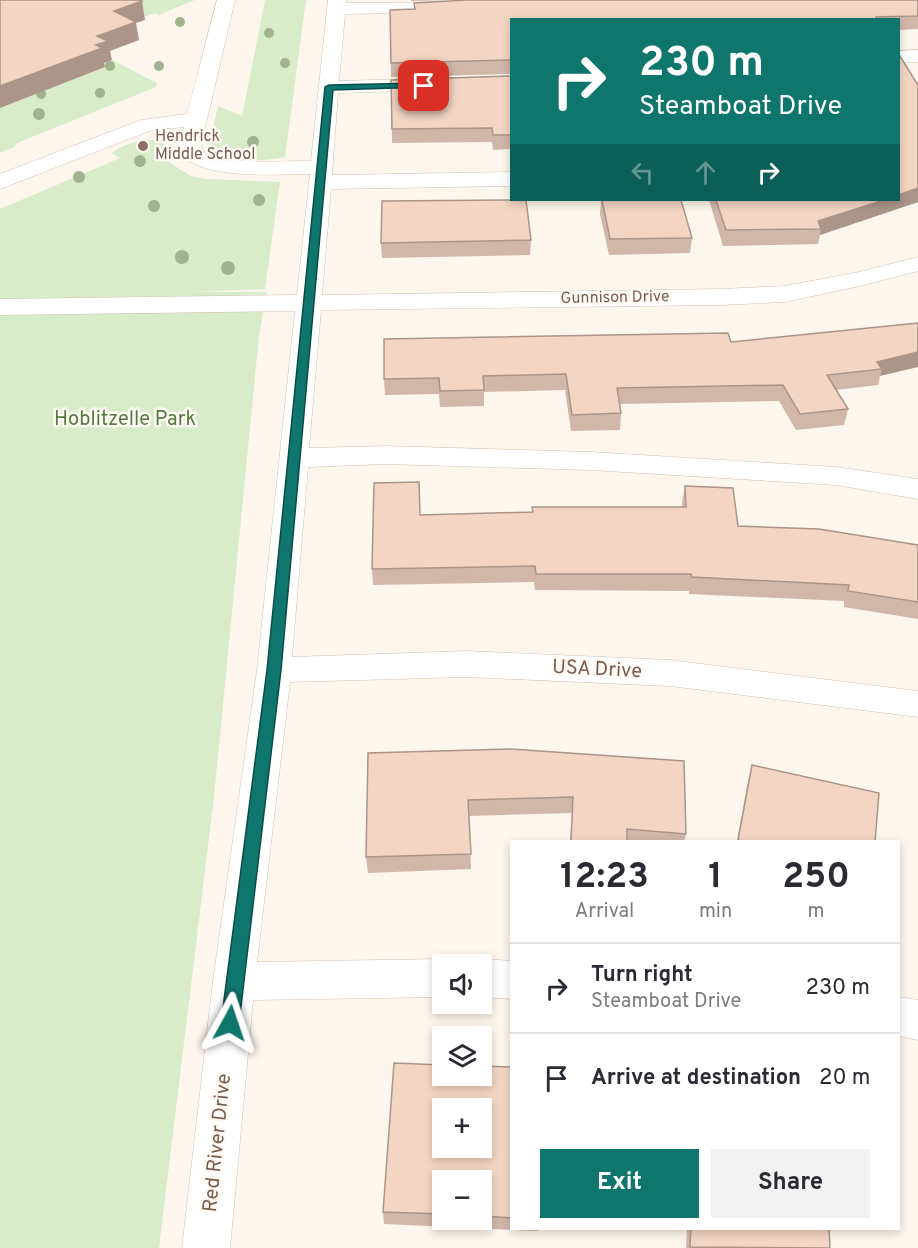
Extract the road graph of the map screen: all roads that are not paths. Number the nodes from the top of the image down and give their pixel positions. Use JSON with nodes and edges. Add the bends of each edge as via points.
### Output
{"nodes":[{"id":1,"x":226,"y":0,"type":"edge"},
{"id":2,"x":337,"y":4,"type":"edge"},
{"id":3,"x":476,"y":6,"type":"edge"},
{"id":4,"x":918,"y":56,"type":"edge"},
{"id":5,"x":900,"y":57,"type":"edge"},
{"id":6,"x":510,"y":82,"type":"edge"},
{"id":7,"x":329,"y":87,"type":"junction"},
{"id":8,"x":197,"y":119,"type":"junction"},
{"id":9,"x":319,"y":174,"type":"junction"},
{"id":10,"x":510,"y":179,"type":"edge"},
{"id":11,"x":0,"y":182,"type":"edge"},
{"id":12,"x":918,"y":264,"type":"edge"},
{"id":13,"x":308,"y":302,"type":"junction"},
{"id":14,"x":0,"y":307,"type":"edge"},
{"id":15,"x":294,"y":458,"type":"junction"},
{"id":16,"x":918,"y":489,"type":"edge"},
{"id":17,"x":274,"y":670,"type":"junction"},
{"id":18,"x":918,"y":705,"type":"edge"},
{"id":19,"x":432,"y":978,"type":"edge"},
{"id":20,"x":492,"y":979,"type":"edge"},
{"id":21,"x":510,"y":980,"type":"edge"},
{"id":22,"x":234,"y":981,"type":"junction"},
{"id":23,"x":900,"y":1016,"type":"edge"},
{"id":24,"x":918,"y":1020,"type":"edge"},
{"id":25,"x":206,"y":1248,"type":"edge"}],
"edges":[{"from":1,"to":8,"type":"street"},
{"from":2,"to":3,"type":"street","via":[[430,9]]},
{"from":2,"to":7,"type":"street","name":"Red River Drive"},
{"from":4,"to":5,"type":"street"},
{"from":6,"to":7,"type":"street"},
{"from":7,"to":9,"type":"street","name":"Red River Drive"},
{"from":8,"to":9,"type":"street","via":[[190,145],[195,156],[213,164]]},
{"from":8,"to":11,"type":"street","via":[[148,124]]},
{"from":9,"to":10,"type":"street"},
{"from":9,"to":13,"type":"street","name":"Red River Drive"},
{"from":12,"to":13,"type":"street","name":"Gunnison Drive","via":[[785,294]]},
{"from":13,"to":14,"type":"street","name":"Gunnison Drive"},
{"from":13,"to":15,"type":"street","name":"Red River Drive"},
{"from":15,"to":16,"type":"street","via":[[386,455],[591,461],[836,476]]},
{"from":15,"to":17,"type":"street","name":"Red River Drive"},
{"from":17,"to":18,"type":"street","name":"USA Drive","via":[[466,664],[670,673]]},
{"from":17,"to":22,"type":"street","name":"Red River Drive"},
{"from":19,"to":22,"type":"street"},
{"from":20,"to":21,"type":"street"},
{"from":22,"to":25,"type":"street","name":"Red River Drive"},
{"from":23,"to":24,"type":"street"}]}
